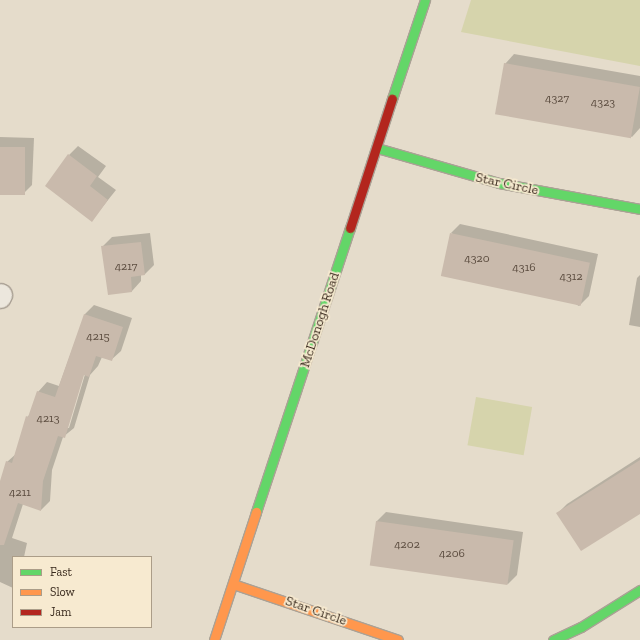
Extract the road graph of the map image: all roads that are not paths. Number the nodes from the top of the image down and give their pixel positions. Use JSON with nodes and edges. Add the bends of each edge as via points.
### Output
{"nodes":[{"id":1,"x":425,"y":0,"type":"edge"},
{"id":2,"x":378,"y":148,"type":"junction"},
{"id":3,"x":640,"y":209,"type":"edge"},
{"id":4,"x":233,"y":584,"type":"junction"},
{"id":5,"x":640,"y":590,"type":"edge"},
{"id":6,"x":214,"y":640,"type":"edge"},
{"id":7,"x":398,"y":640,"type":"edge"},
{"id":8,"x":553,"y":640,"type":"edge"}],
"edges":[{"from":1,"to":2,"type":"main road","name":"McDonogh Road"},
{"from":2,"to":3,"type":"main road","name":"Star Circle","via":[[499,183]]},
{"from":2,"to":4,"type":"main road","name":"McDonogh Road"},
{"from":4,"to":6,"type":"main road","name":"McDonogh Road"},
{"from":4,"to":7,"type":"main road","name":"Star Circle"},
{"from":5,"to":8,"type":"main road","via":[[581,627]]}]}
